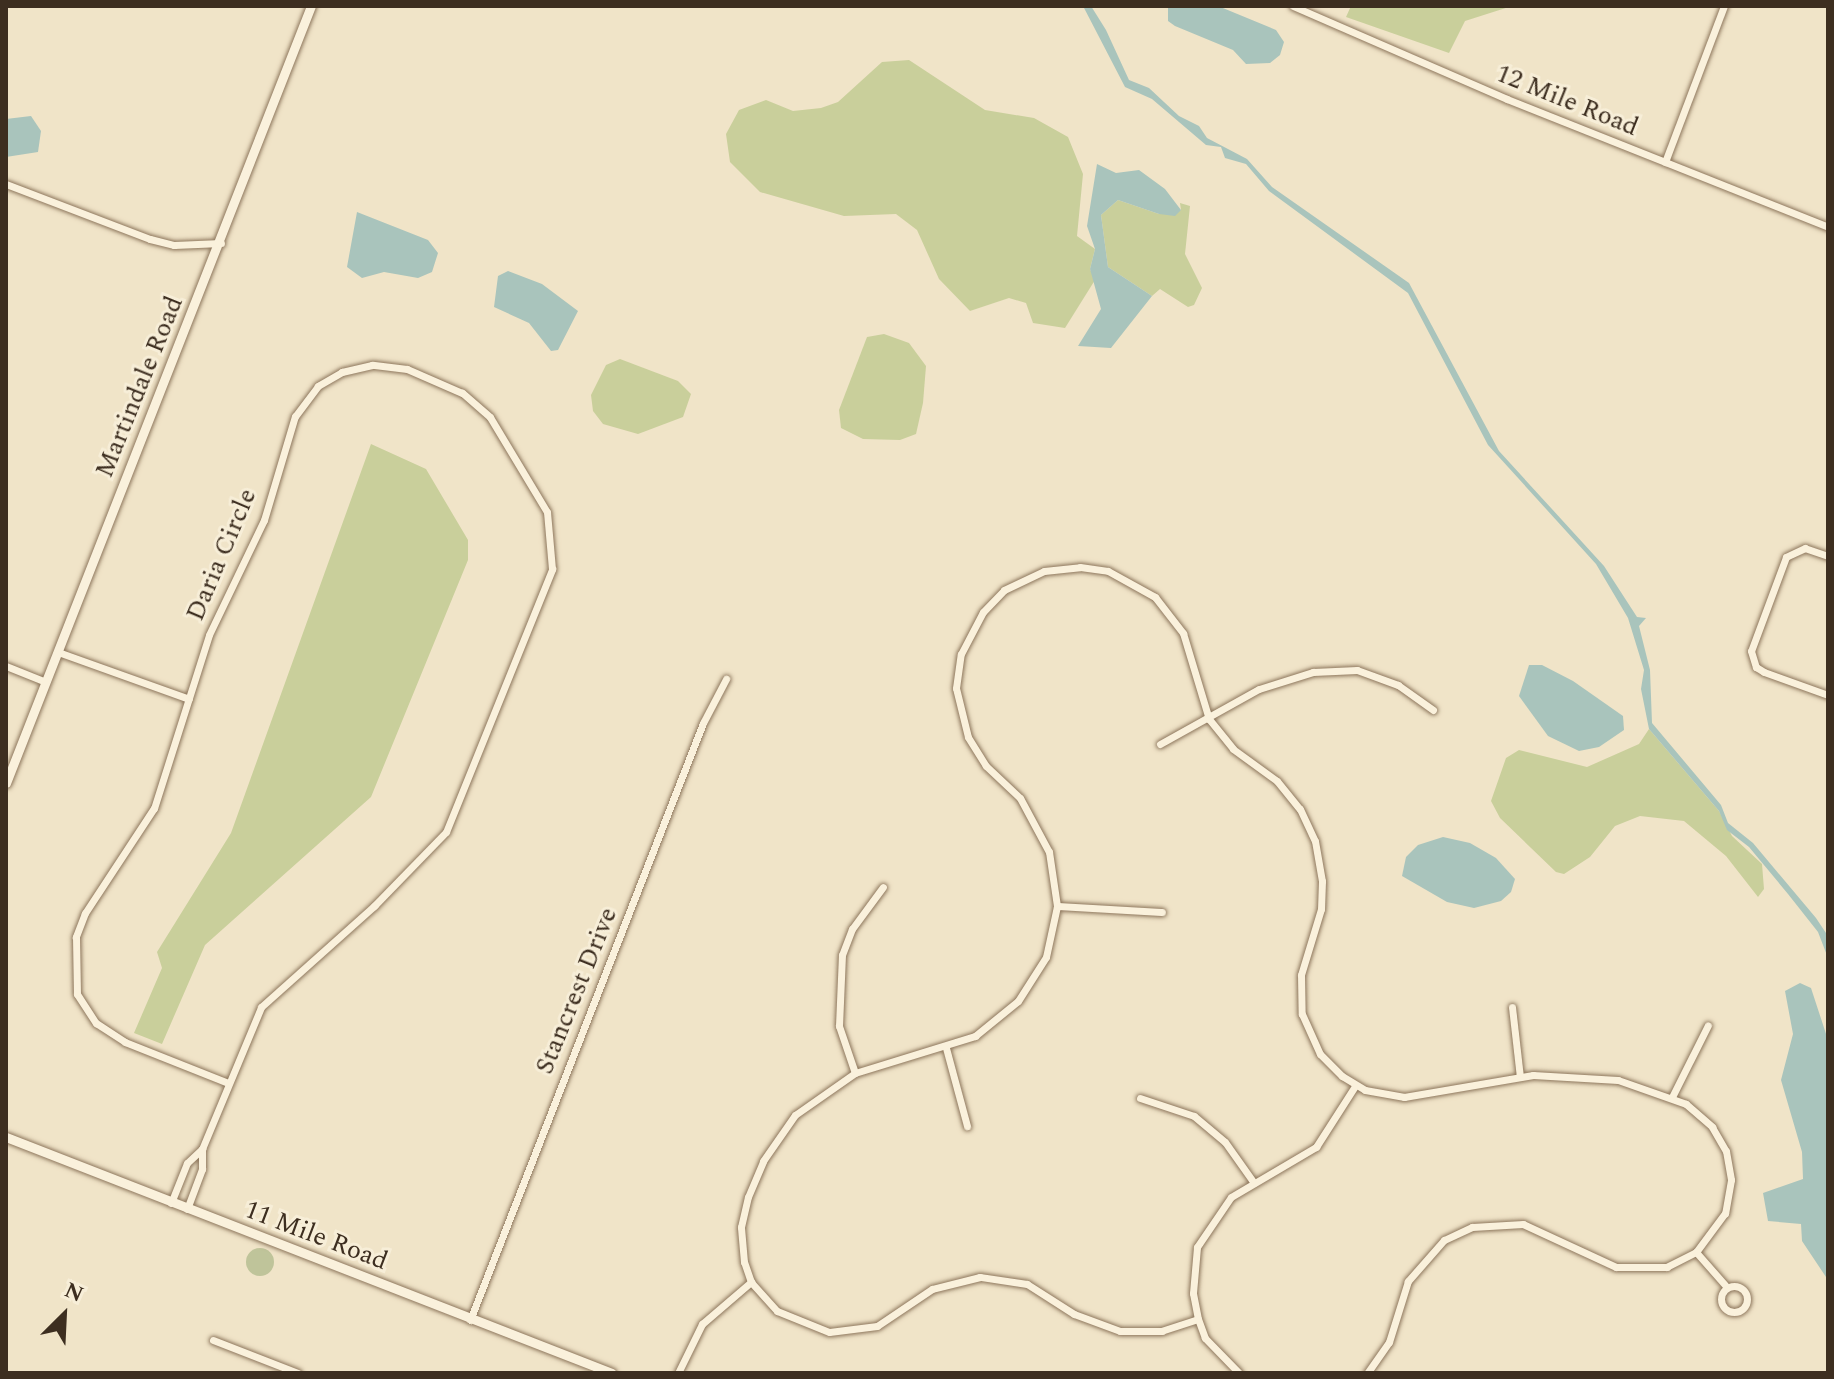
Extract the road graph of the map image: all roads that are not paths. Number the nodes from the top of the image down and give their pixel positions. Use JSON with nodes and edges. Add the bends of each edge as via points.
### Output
{"nodes":[{"id":1,"x":311,"y":6,"type":"edge"},
{"id":2,"x":1293,"y":6,"type":"edge"},
{"id":3,"x":1724,"y":6,"type":"edge"},
{"id":4,"x":1665,"y":162,"type":"junction"},
{"id":5,"x":6,"y":184,"type":"edge"},
{"id":6,"x":1828,"y":227,"type":"edge"},
{"id":7,"x":221,"y":243,"type":"junction"},
{"id":8,"x":1828,"y":556,"type":"edge"},
{"id":9,"x":58,"y":652,"type":"junction"},
{"id":10,"x":6,"y":666,"type":"edge"},
{"id":11,"x":726,"y":679,"type":"dead end"},
{"id":12,"x":46,"y":682,"type":"junction"},
{"id":13,"x":1828,"y":695,"type":"edge"},
{"id":14,"x":189,"y":699,"type":"junction"},
{"id":15,"x":1433,"y":710,"type":"dead end"},
{"id":16,"x":1209,"y":719,"type":"junction"},
{"id":17,"x":1160,"y":744,"type":"dead end"},
{"id":18,"x":6,"y":783,"type":"edge"},
{"id":19,"x":883,"y":887,"type":"dead end"},
{"id":20,"x":1057,"y":906,"type":"junction"},
{"id":21,"x":1162,"y":912,"type":"dead end"},
{"id":22,"x":1512,"y":1007,"type":"dead end"},
{"id":23,"x":1708,"y":1025,"type":"dead end"},
{"id":24,"x":946,"y":1048,"type":"junction"},
{"id":25,"x":855,"y":1073,"type":"junction"},
{"id":26,"x":1520,"y":1077,"type":"junction"},
{"id":27,"x":228,"y":1083,"type":"junction"},
{"id":28,"x":1355,"y":1086,"type":"junction"},
{"id":29,"x":1672,"y":1097,"type":"junction"},
{"id":30,"x":1140,"y":1098,"type":"dead end"},
{"id":31,"x":967,"y":1126,"type":"dead end"},
{"id":32,"x":6,"y":1137,"type":"edge"},
{"id":33,"x":202,"y":1149,"type":"junction"},
{"id":34,"x":1254,"y":1183,"type":"junction"},
{"id":35,"x":171,"y":1203,"type":"junction"},
{"id":36,"x":187,"y":1209,"type":"junction"},
{"id":37,"x":1696,"y":1252,"type":"junction"},
{"id":38,"x":751,"y":1282,"type":"junction"},
{"id":39,"x":1725,"y":1285,"type":"dead end"},
{"id":40,"x":1198,"y":1319,"type":"junction"},
{"id":41,"x":470,"y":1320,"type":"junction"},
{"id":42,"x":213,"y":1340,"type":"dead end"},
{"id":43,"x":298,"y":1373,"type":"edge"},
{"id":44,"x":612,"y":1373,"type":"edge"},
{"id":45,"x":678,"y":1373,"type":"edge"},
{"id":46,"x":1239,"y":1373,"type":"edge"},
{"id":47,"x":1367,"y":1373,"type":"edge"}],
"edges":[{"from":1,"to":7,"type":"street","name":"Martindale Road"},
{"from":2,"to":4,"type":"street","name":"12 Mile Road"},
{"from":3,"to":4,"type":"street"},
{"from":4,"to":6,"type":"street","name":"12 Mile Road"},
{"from":5,"to":7,"type":"street","via":[[150,239],[174,245]]},
{"from":7,"to":9,"type":"street","name":"Martindale Road"},
{"from":8,"to":13,"type":"street","via":[[1805,548],[1786,557],[1751,651],[1756,667],[1764,672]]},
{"from":9,"to":12,"type":"street","name":"Martindale Road"},
{"from":9,"to":14,"type":"street"},
{"from":10,"to":12,"type":"street"},
{"from":11,"to":41,"type":"street","name":"Stancrest Drive","via":[[703,723]]},
{"from":12,"to":18,"type":"street","name":"Martindale Road"},
{"from":14,"to":27,"type":"street","name":"Daria Circle","via":[[154,808],[85,913],[74,960],[77,994],[96,1023],[125,1042]]},
{"from":14,"to":27,"type":"street","name":"Daria Circle","via":[[212,627],[264,520],[290,424],[318,386],[362,366],[397,366],[454,388],[480,405],[547,512],[552,569],[440,842],[271,996],[253,1022]]},
{"from":15,"to":16,"type":"street","via":[[1398,685],[1357,670],[1313,672],[1259,689]]},
{"from":16,"to":17,"type":"street"},
{"from":16,"to":20,"type":"street","via":[[1183,633],[1155,597],[1125,577],[1093,568],[1044,571],[1004,590],[983,612],[966,639],[958,670],[962,722],[981,758],[1033,817],[1049,852]]},
{"from":16,"to":28,"type":"street","via":[[1233,749],[1286,790],[1311,831],[1322,897],[1301,975],[1302,1014],[1320,1054]]},
{"from":19,"to":25,"type":"street","via":[[852,929],[842,955],[839,1026]]},
{"from":20,"to":21,"type":"street"},
{"from":20,"to":24,"type":"street","via":[[1046,957],[1029,988],[989,1027]]},
{"from":22,"to":26,"type":"street"},
{"from":23,"to":29,"type":"street"},
{"from":24,"to":25,"type":"street"},
{"from":24,"to":31,"type":"street"},
{"from":25,"to":38,"type":"street","via":[[804,1106],[763,1161],[741,1227]]},
{"from":26,"to":28,"type":"street","via":[[1417,1097],[1381,1095]]},
{"from":26,"to":29,"type":"street","via":[[1600,1077]]},
{"from":27,"to":33,"type":"street","name":"Daria Circle"},
{"from":28,"to":34,"type":"street","via":[[1316,1147]]},
{"from":29,"to":37,"type":"street","via":[[1712,1127],[1730,1164],[1725,1213]]},
{"from":30,"to":34,"type":"street","via":[[1194,1116],[1225,1142]]},
{"from":32,"to":35,"type":"street","name":"11 Mile Road"},
{"from":33,"to":35,"type":"street","name":"Daria Circle","via":[[187,1163]]},
{"from":33,"to":36,"type":"street","name":"Daria Circle","via":[[202,1169]]},
{"from":34,"to":40,"type":"street","via":[[1218,1209],[1197,1247],[1192,1281]]},
{"from":35,"to":36,"type":"street","name":"11 Mile Road"},
{"from":36,"to":41,"type":"street","name":"11 Mile Road"},
{"from":37,"to":39,"type":"street"},
{"from":37,"to":47,"type":"street","via":[[1667,1267],[1634,1270],[1523,1224],[1472,1227],[1444,1240],[1416,1268],[1389,1342]]},
{"from":38,"to":40,"type":"street","via":[[785,1316],[829,1332],[877,1326],[932,1289],[980,1277],[1027,1284],[1074,1314],[1120,1331],[1162,1331]]},
{"from":38,"to":45,"type":"street","via":[[702,1324]]},
{"from":40,"to":46,"type":"street","via":[[1205,1338]]},
{"from":41,"to":44,"type":"street","name":"11 Mile Road"},
{"from":42,"to":43,"type":"street"}]}
